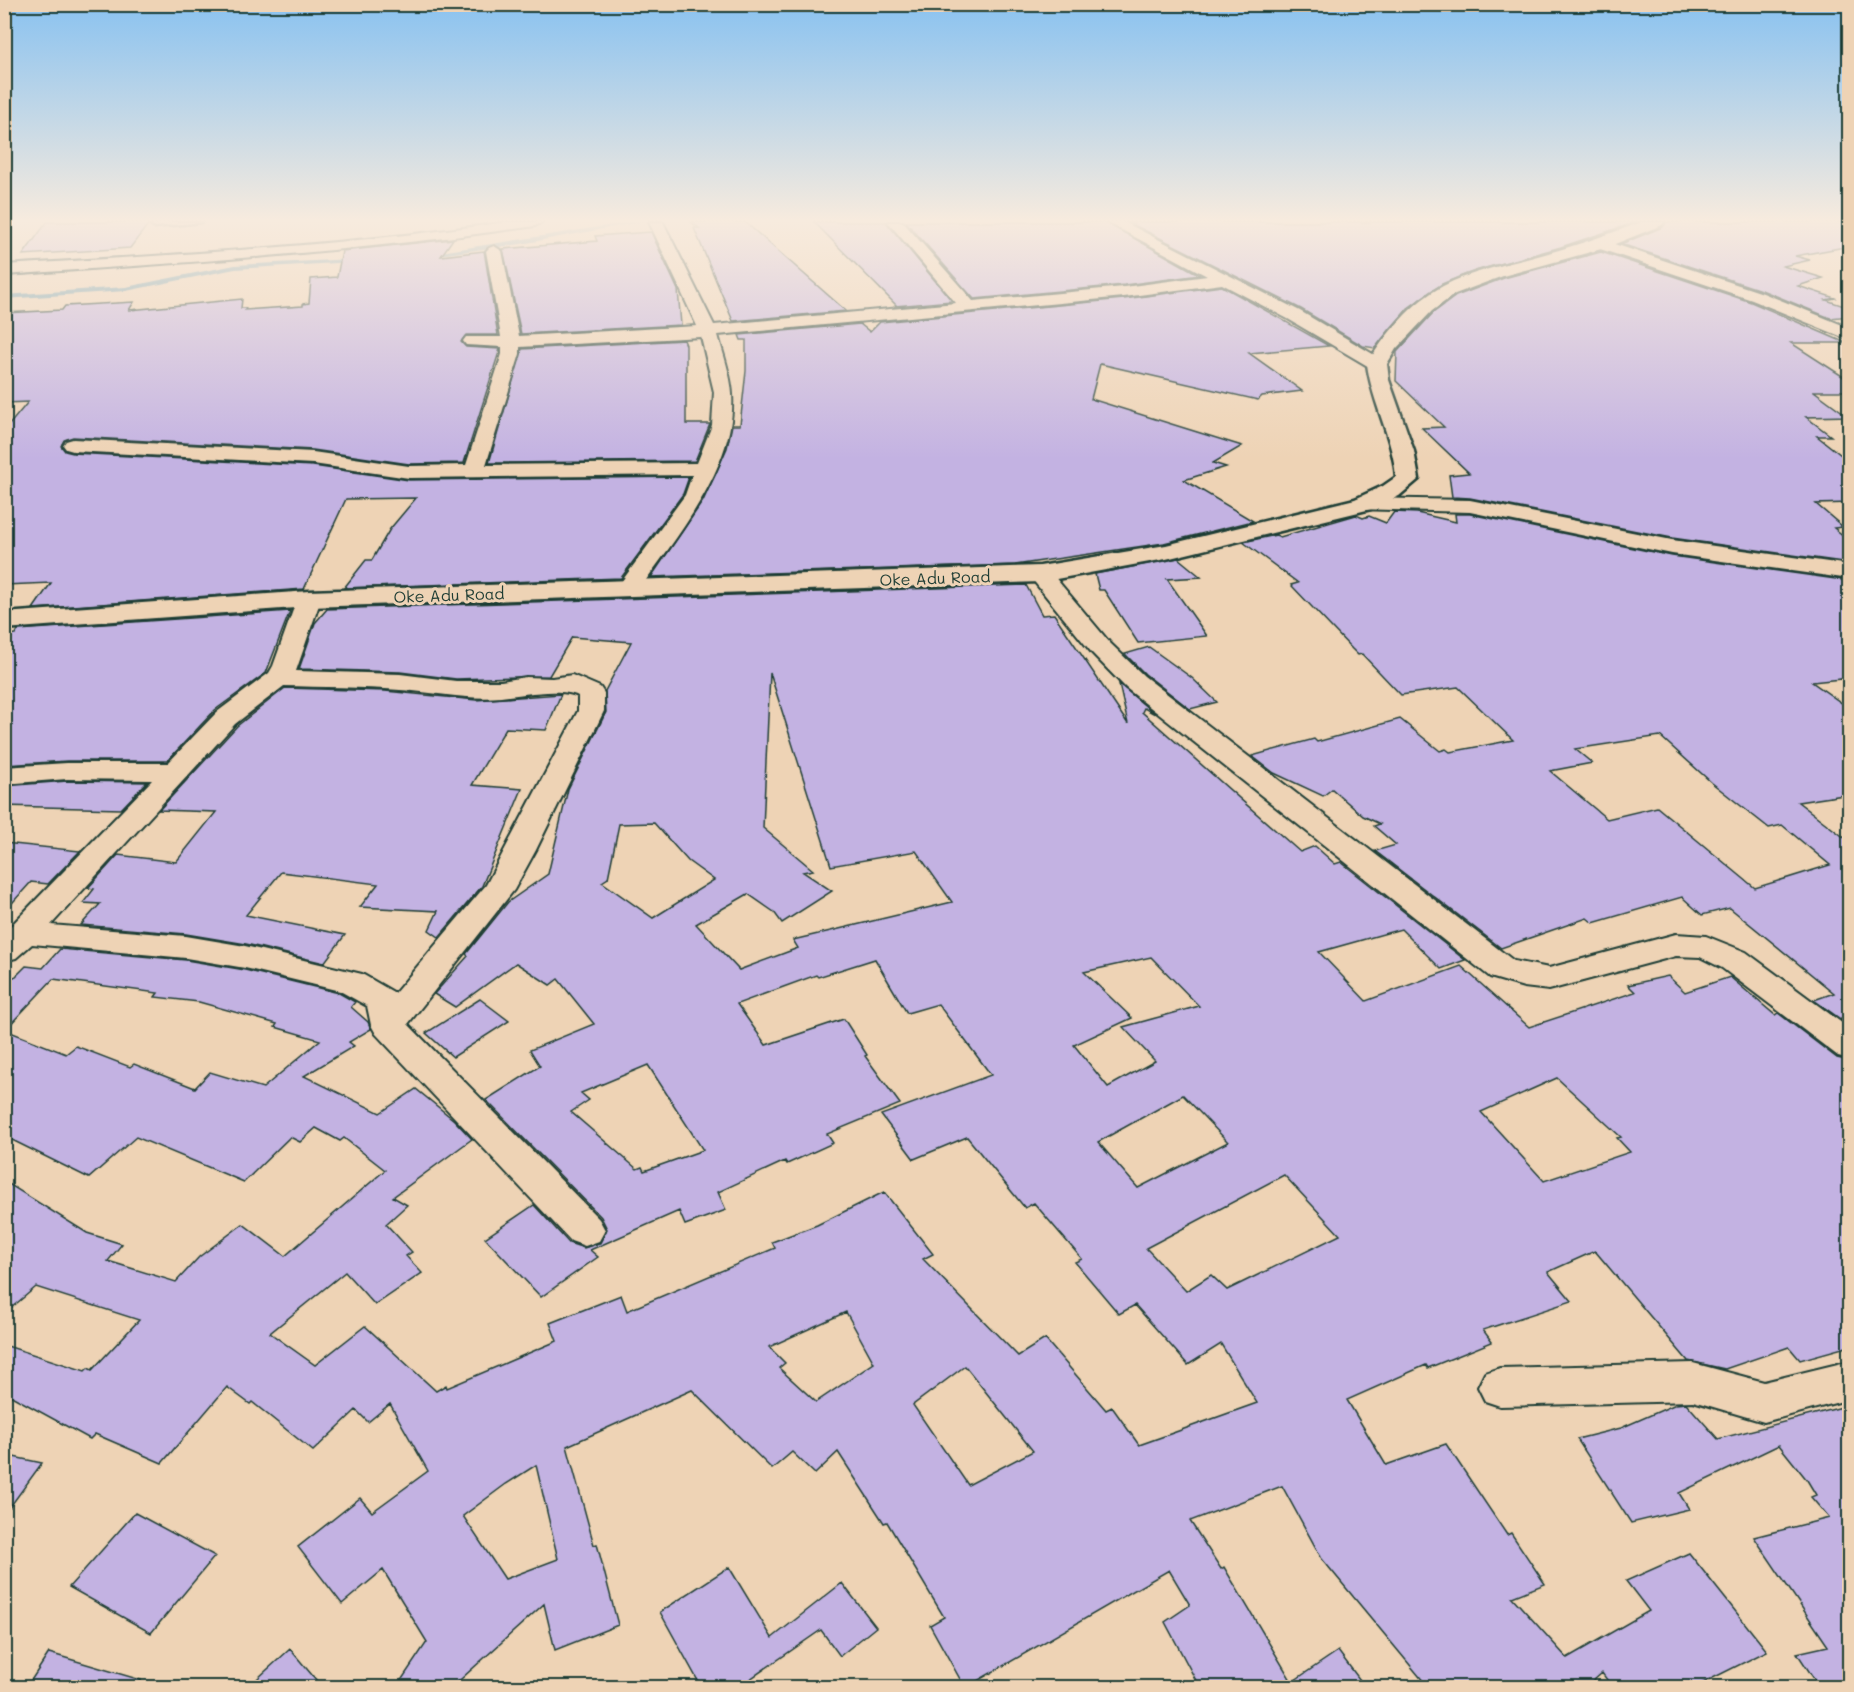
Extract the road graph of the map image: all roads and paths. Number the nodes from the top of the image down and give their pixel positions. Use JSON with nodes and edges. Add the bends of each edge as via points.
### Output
{"nodes":[{"id":1,"x":503,"y":301,"type":"edge"},
{"id":2,"x":694,"y":301,"type":"edge"},
{"id":3,"x":963,"y":301,"type":"edge"},
{"id":4,"x":1012,"y":301,"type":"edge"},
{"id":5,"x":1267,"y":301,"type":"edge"},
{"id":6,"x":1434,"y":301,"type":"edge"},
{"id":7,"x":1771,"y":301,"type":"edge"},
{"id":8,"x":967,"y":305,"type":"junction"},
{"id":9,"x":708,"y":331,"type":"junction"},
{"id":10,"x":1850,"y":335,"type":"edge"},
{"id":11,"x":472,"y":341,"type":"dead end"},
{"id":12,"x":511,"y":342,"type":"junction"},
{"id":13,"x":1377,"y":364,"type":"junction"},
{"id":14,"x":73,"y":445,"type":"dead end"},
{"id":15,"x":706,"y":469,"type":"junction"},
{"id":16,"x":474,"y":471,"type":"junction"},
{"id":17,"x":1408,"y":479,"type":"junction"},
{"id":18,"x":1363,"y":504,"type":"junction"},
{"id":19,"x":1470,"y":506,"type":"junction"},
{"id":20,"x":1850,"y":572,"type":"edge"},
{"id":21,"x":1040,"y":574,"type":"junction"},
{"id":22,"x":628,"y":589,"type":"junction"},
{"id":23,"x":309,"y":599,"type":"junction"},
{"id":24,"x":4,"y":621,"type":"edge"},
{"id":25,"x":279,"y":678,"type":"junction"},
{"id":26,"x":177,"y":772,"type":"junction"},
{"id":27,"x":4,"y":776,"type":"edge"},
{"id":28,"x":15,"y":941,"type":"edge"},
{"id":29,"x":388,"y":1025,"type":"junction"},
{"id":30,"x":1850,"y":1047,"type":"edge"},
{"id":31,"x":585,"y":1230,"type":"dead end"},
{"id":32,"x":1850,"y":1380,"type":"edge"},
{"id":33,"x":1500,"y":1387,"type":"dead end"}],
"edges":[{"from":1,"to":12,"type":"street"},
{"from":2,"to":9,"type":"street"},
{"from":3,"to":8,"type":"street"},
{"from":4,"to":8,"type":"street"},
{"from":5,"to":13,"type":"street"},
{"from":6,"to":13,"type":"street","via":[[1395,338]]},
{"from":7,"to":10,"type":"street"},
{"from":8,"to":9,"type":"street"},
{"from":9,"to":12,"type":"street"},
{"from":9,"to":15,"type":"street","via":[[723,392],[722,425]]},
{"from":11,"to":12,"type":"street"},
{"from":12,"to":16,"type":"street","via":[[511,354]]},
{"from":13,"to":17,"type":"street","via":[[1384,403],[1408,462]]},
{"from":14,"to":16,"type":"street","via":[[313,458],[409,472]]},
{"from":15,"to":16,"type":"street"},
{"from":15,"to":22,"type":"street","via":[[695,495]]},
{"from":17,"to":18,"type":"street","name":"Oke Adu Road"},
{"from":17,"to":19,"type":"street"},
{"from":18,"to":19,"type":"street"},
{"from":18,"to":21,"type":"street","name":"Oke Adu Road","via":[[1166,552]]},
{"from":19,"to":20,"type":"street","via":[[1672,547]]},
{"from":21,"to":22,"type":"street","name":"Oke Adu Road"},
{"from":21,"to":30,"type":"street","via":[[1101,648],[1135,682],[1502,969],[1550,979],[1676,945],[1706,947],[1734,960]]},
{"from":22,"to":23,"type":"street","name":"Oke Adu Road"},
{"from":23,"to":24,"type":"street","name":"Oke Adu Road"},
{"from":23,"to":25,"type":"street"},
{"from":25,"to":26,"type":"street","via":[[226,718]]},
{"from":25,"to":29,"type":"street","via":[[400,682],[456,689],[572,683],[591,693],[591,711],[498,890]]},
{"from":26,"to":27,"type":"street","via":[[67,771]]},
{"from":26,"to":28,"type":"street"},
{"from":28,"to":29,"type":"street","via":[[186,947],[245,957],[350,981],[382,1000]]},
{"from":29,"to":31,"type":"street"},
{"from":32,"to":33,"type":"street","via":[[1764,1402],[1693,1383]]}]}
